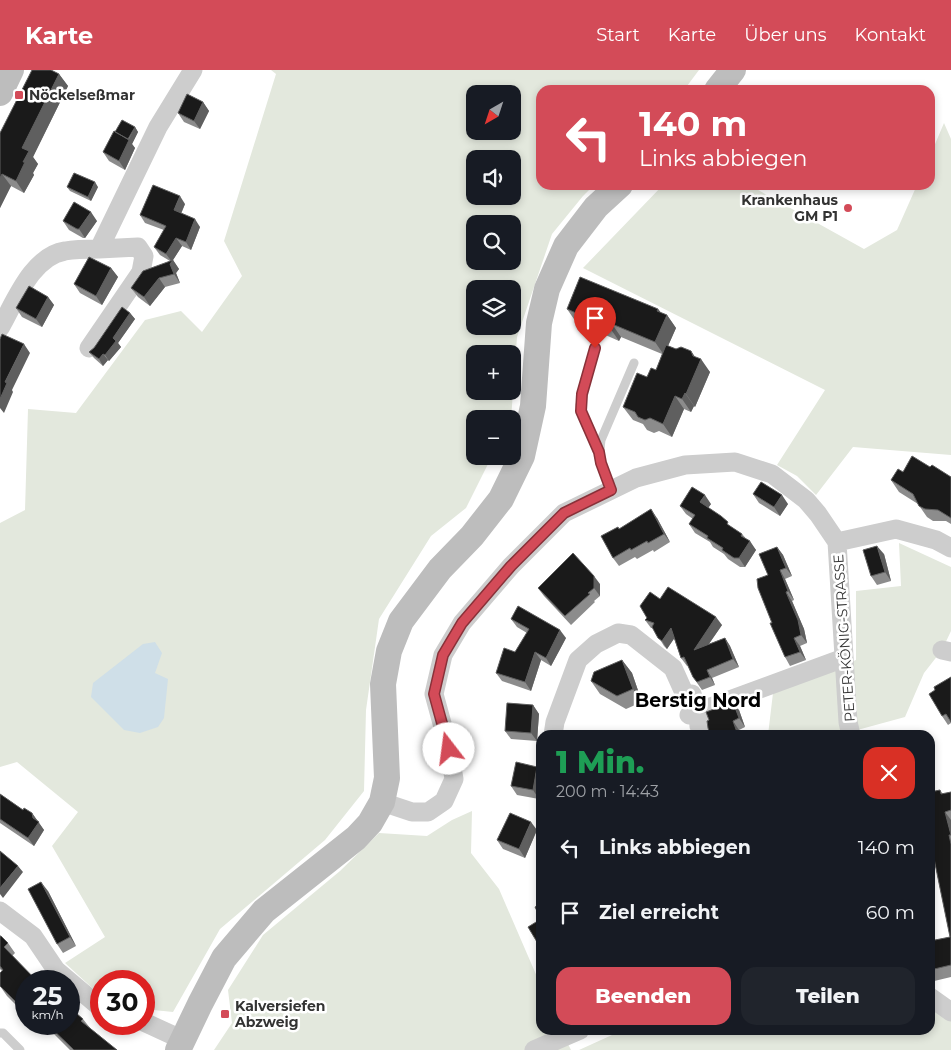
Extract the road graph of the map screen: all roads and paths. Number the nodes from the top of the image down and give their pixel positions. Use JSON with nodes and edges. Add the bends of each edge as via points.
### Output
{"nodes":[{"id":1,"x":11,"y":70,"type":"edge"},
{"id":2,"x":193,"y":70,"type":"edge"},
{"id":3,"x":733,"y":70,"type":"edge"},
{"id":4,"x":721,"y":85,"type":"edge"},
{"id":5,"x":0,"y":93,"type":"edge"},
{"id":6,"x":615,"y":190,"type":"edge"},
{"id":7,"x":100,"y":249,"type":"junction"},
{"id":8,"x":0,"y":328,"type":"edge"},
{"id":9,"x":89,"y":348,"type":"dead end"},
{"id":10,"x":595,"y":348,"type":"dead end"},
{"id":11,"x":634,"y":363,"type":"dead end"},
{"id":12,"x":599,"y":452,"type":"junction"},
{"id":13,"x":611,"y":490,"type":"junction"},
{"id":14,"x":837,"y":542,"type":"junction"},
{"id":15,"x":951,"y":548,"type":"edge"},
{"id":16,"x":844,"y":658,"type":"junction"},
{"id":17,"x":693,"y":723,"type":"edge"},
{"id":18,"x":554,"y":730,"type":"edge"},
{"id":19,"x":850,"y":730,"type":"edge"},
{"id":20,"x":382,"y":802,"type":"junction"},
{"id":21,"x":0,"y":911,"type":"edge"},
{"id":22,"x":90,"y":999,"type":"edge"},
{"id":23,"x":935,"y":1001,"type":"edge"},
{"id":24,"x":951,"y":1012,"type":"edge"},
{"id":25,"x":155,"y":1029,"type":"edge"},
{"id":26,"x":0,"y":1033,"type":"edge"},
{"id":27,"x":568,"y":1035,"type":"edge"},
{"id":28,"x":180,"y":1045,"type":"edge"},
{"id":29,"x":20,"y":1050,"type":"edge"},
{"id":30,"x":534,"y":1050,"type":"edge"}],
"edges":[{"from":1,"to":5,"type":"street"},
{"from":2,"to":7,"type":"street","via":[[158,127]]},
{"from":3,"to":4,"type":"street"},
{"from":6,"to":20,"type":"street","via":[[566,246],[547,289],[539,323],[534,406],[518,465],[501,499],[440,569],[401,621],[389,651],[383,684],[387,778]]},
{"from":7,"to":8,"type":"street","via":[[64,251],[48,257],[29,276]]},
{"from":7,"to":9,"type":"street","via":[[138,248],[144,256],[141,272]]},
{"from":10,"to":12,"type":"lane","via":[[580,405]]},
{"from":11,"to":12,"type":"lane","via":[[601,440]]},
{"from":12,"to":13,"type":"lane"},
{"from":13,"to":14,"type":"street","name":"PETER-KÖNIG-STRASSE","via":[[636,478],[685,465],[735,462],[772,474],[806,500]]},
{"from":13,"to":20,"type":"street","name":"PETER-KÖNIG-STRASSE","via":[[564,513],[511,566],[462,623],[443,655],[434,694],[454,779],[444,801],[428,812],[412,812]]},
{"from":14,"to":15,"type":"street","via":[[896,529],[936,540]]},
{"from":14,"to":16,"type":"street","name":"PETER-KÖNIG-STRASSE"},
{"from":16,"to":17,"type":"street"},
{"from":16,"to":19,"type":"street","name":"PETER-KÖNIG-STRASSE"},
{"from":17,"to":18,"type":"street","via":[[673,668],[631,635],[618,633],[596,644],[578,660]]},
{"from":20,"to":28,"type":"street","via":[[370,823],[356,838],[264,911],[224,958]]},
{"from":21,"to":22,"type":"street","via":[[33,936],[56,970]]},
{"from":23,"to":24,"type":"street"},
{"from":25,"to":28,"type":"street"},
{"from":26,"to":29,"type":"lane"},
{"from":27,"to":30,"type":"street"}]}
